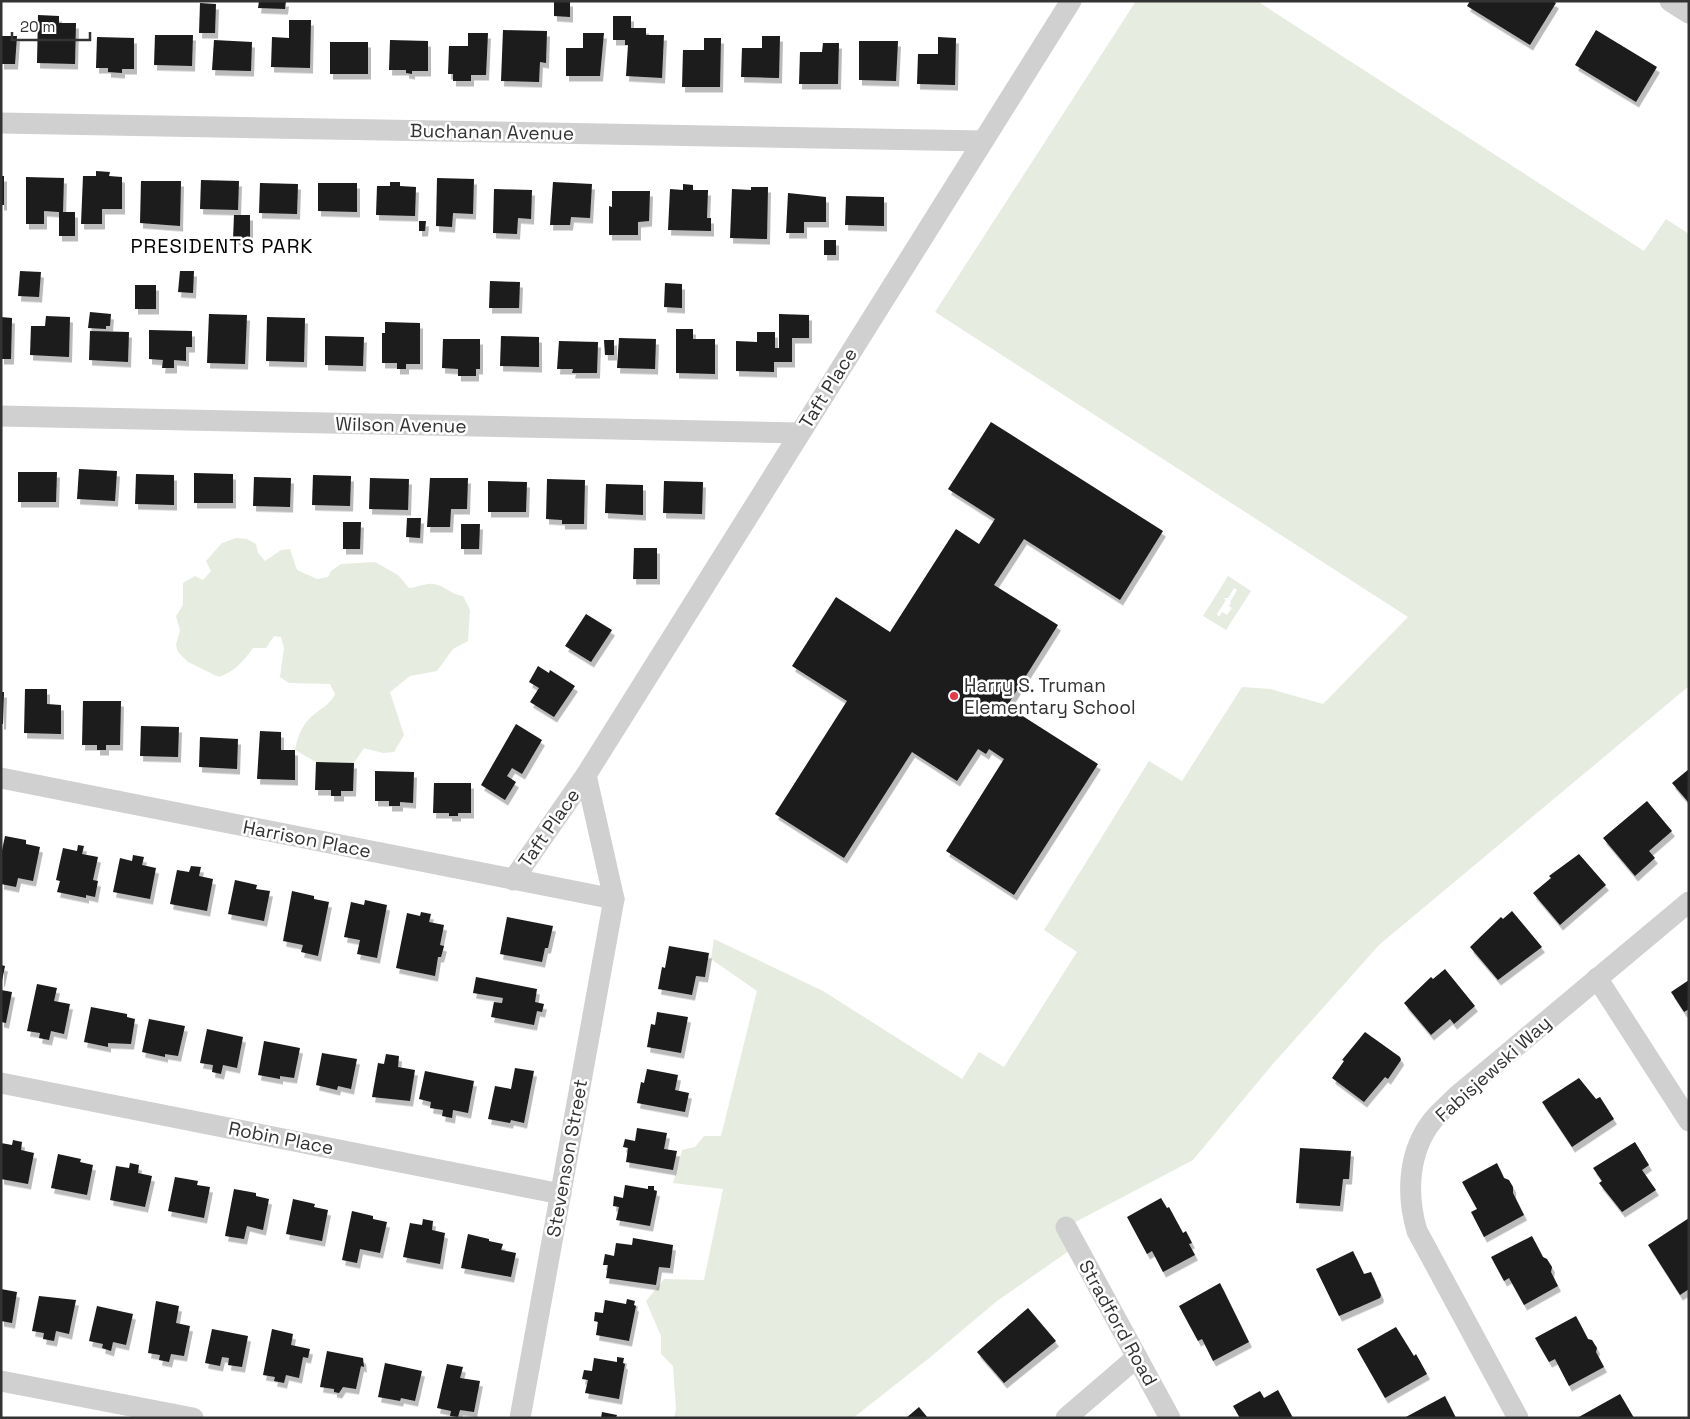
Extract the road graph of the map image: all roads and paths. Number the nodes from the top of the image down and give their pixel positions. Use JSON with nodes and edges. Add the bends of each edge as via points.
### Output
{"nodes":[{"id":1,"x":1071,"y":1,"type":"edge"},
{"id":2,"x":1670,"y":1,"type":"edge"},
{"id":3,"x":1689,"y":13,"type":"edge"},
{"id":4,"x":1,"y":123,"type":"edge"},
{"id":5,"x":983,"y":141,"type":"junction"},
{"id":6,"x":1,"y":416,"type":"edge"},
{"id":7,"x":800,"y":433,"type":"junction"},
{"id":8,"x":586,"y":775,"type":"junction"},
{"id":9,"x":1,"y":778,"type":"edge"},
{"id":10,"x":513,"y":880,"type":"junction"},
{"id":11,"x":614,"y":899,"type":"junction"},
{"id":12,"x":1689,"y":902,"type":"edge"},
{"id":13,"x":1597,"y":978,"type":"junction"},
{"id":14,"x":1,"y":1083,"type":"edge"},
{"id":15,"x":1689,"y":1121,"type":"edge"},
{"id":16,"x":561,"y":1194,"type":"junction"},
{"id":17,"x":1066,"y":1227,"type":"dead end"},
{"id":18,"x":1137,"y":1357,"type":"junction"},
{"id":19,"x":1,"y":1381,"type":"edge"},
{"id":20,"x":193,"y":1418,"type":"edge"},
{"id":21,"x":520,"y":1418,"type":"edge"},
{"id":22,"x":1066,"y":1418,"type":"edge"},
{"id":23,"x":1170,"y":1418,"type":"edge"},
{"id":24,"x":1518,"y":1418,"type":"edge"}],
"edges":[{"from":1,"to":5,"type":"street","name":"Taft Place"},
{"from":2,"to":3,"type":"street"},
{"from":4,"to":5,"type":"street","name":"Buchanan Avenue"},
{"from":5,"to":7,"type":"street","name":"Taft Place"},
{"from":6,"to":7,"type":"street","name":"Wilson Avenue"},
{"from":7,"to":8,"type":"street","name":"Taft Place"},
{"from":8,"to":10,"type":"street","name":"Taft Place"},
{"from":8,"to":11,"type":"street","name":"Taft Place"},
{"from":9,"to":10,"type":"street","name":"Harrison Place"},
{"from":10,"to":11,"type":"street","name":"Harrison Place"},
{"from":11,"to":16,"type":"street","name":"Stevenson Street"},
{"from":12,"to":13,"type":"street","name":"Fabisjewski Way"},
{"from":13,"to":15,"type":"street"},
{"from":13,"to":24,"type":"street","name":"Fabisjewski Way","via":[[1458,1095],[1432,1121],[1412,1165],[1410,1208],[1417,1231]]},
{"from":14,"to":16,"type":"street","name":"Robin Place"},
{"from":16,"to":21,"type":"street","name":"Stevenson Street"},
{"from":17,"to":18,"type":"street","name":"Stradford Road"},
{"from":18,"to":22,"type":"street"},
{"from":18,"to":23,"type":"street","name":"Stradford Road"},
{"from":19,"to":20,"type":"street"}]}
